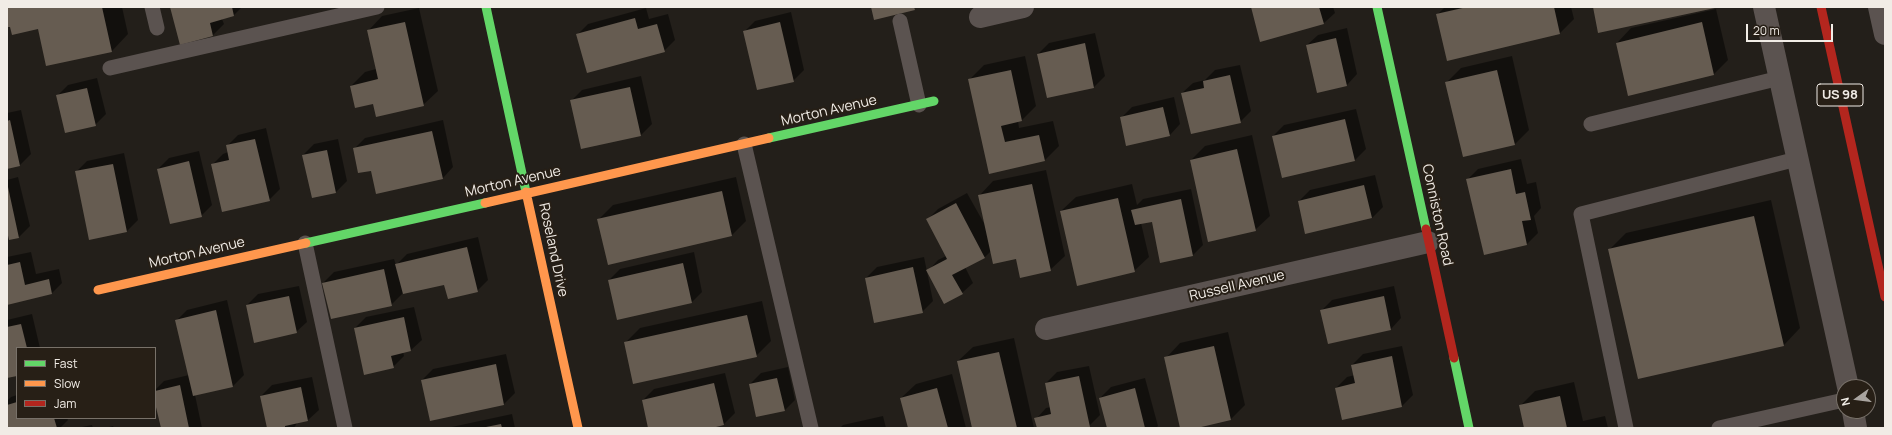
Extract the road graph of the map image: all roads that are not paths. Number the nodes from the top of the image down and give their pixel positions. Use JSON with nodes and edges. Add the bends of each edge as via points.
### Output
{"nodes":[{"id":1,"x":152,"y":7,"type":"edge"},
{"id":2,"x":377,"y":7,"type":"edge"},
{"id":3,"x":486,"y":7,"type":"edge"},
{"id":4,"x":1023,"y":7,"type":"edge"},
{"id":5,"x":1377,"y":7,"type":"edge"},
{"id":6,"x":1764,"y":7,"type":"edge"},
{"id":7,"x":1821,"y":7,"type":"edge"},
{"id":8,"x":1879,"y":7,"type":"edge"},
{"id":9,"x":980,"y":17,"type":"dead end"},
{"id":10,"x":900,"y":21,"type":"dead end"},
{"id":11,"x":157,"y":28,"type":"dead end"},
{"id":12,"x":1885,"y":34,"type":"edge"},
{"id":13,"x":110,"y":68,"type":"dead end"},
{"id":14,"x":1780,"y":78,"type":"junction"},
{"id":15,"x":934,"y":101,"type":"dead end"},
{"id":16,"x":919,"y":105,"type":"junction"},
{"id":17,"x":1591,"y":124,"type":"dead end"},
{"id":18,"x":744,"y":144,"type":"junction"},
{"id":19,"x":1797,"y":159,"type":"junction"},
{"id":20,"x":526,"y":194,"type":"junction"},
{"id":21,"x":1428,"y":242,"type":"junction"},
{"id":22,"x":305,"y":243,"type":"junction"},
{"id":23,"x":98,"y":290,"type":"dead end"},
{"id":24,"x":1885,"y":297,"type":"edge"},
{"id":25,"x":1046,"y":329,"type":"dead end"},
{"id":26,"x":1846,"y":379,"type":"edge"},
{"id":27,"x":1836,"y":402,"type":"edge"},
{"id":28,"x":345,"y":428,"type":"edge"},
{"id":29,"x":578,"y":428,"type":"edge"},
{"id":30,"x":811,"y":428,"type":"edge"},
{"id":31,"x":1469,"y":428,"type":"edge"},
{"id":32,"x":1626,"y":428,"type":"edge"},
{"id":33,"x":1719,"y":428,"type":"edge"}],
"edges":[{"from":1,"to":11,"type":"lane"},
{"from":2,"to":13,"type":"lane"},
{"from":3,"to":20,"type":"street","name":"Roseland Drive"},
{"from":4,"to":9,"type":"street"},
{"from":5,"to":21,"type":"street","name":"Conniston Road"},
{"from":6,"to":14,"type":"street"},
{"from":7,"to":24,"type":"street","number":"US 98"},
{"from":8,"to":12,"type":"street"},
{"from":10,"to":16,"type":"lane"},
{"from":14,"to":17,"type":"lane"},
{"from":14,"to":19,"type":"street"},
{"from":15,"to":16,"type":"street","name":"Morton Avenue"},
{"from":16,"to":18,"type":"street","name":"Morton Avenue"},
{"from":18,"to":20,"type":"street","name":"Morton Avenue"},
{"from":18,"to":30,"type":"lane"},
{"from":19,"to":26,"type":"street"},
{"from":19,"to":32,"type":"lane","via":[[1581,214]]},
{"from":20,"to":22,"type":"street","name":"Morton Avenue"},
{"from":20,"to":29,"type":"street","name":"Roseland Drive"},
{"from":21,"to":25,"type":"street","name":"Russell Avenue"},
{"from":21,"to":31,"type":"street","name":"Conniston Road"},
{"from":22,"to":23,"type":"street","name":"Morton Avenue"},
{"from":22,"to":28,"type":"lane"},
{"from":27,"to":33,"type":"lane"}]}
